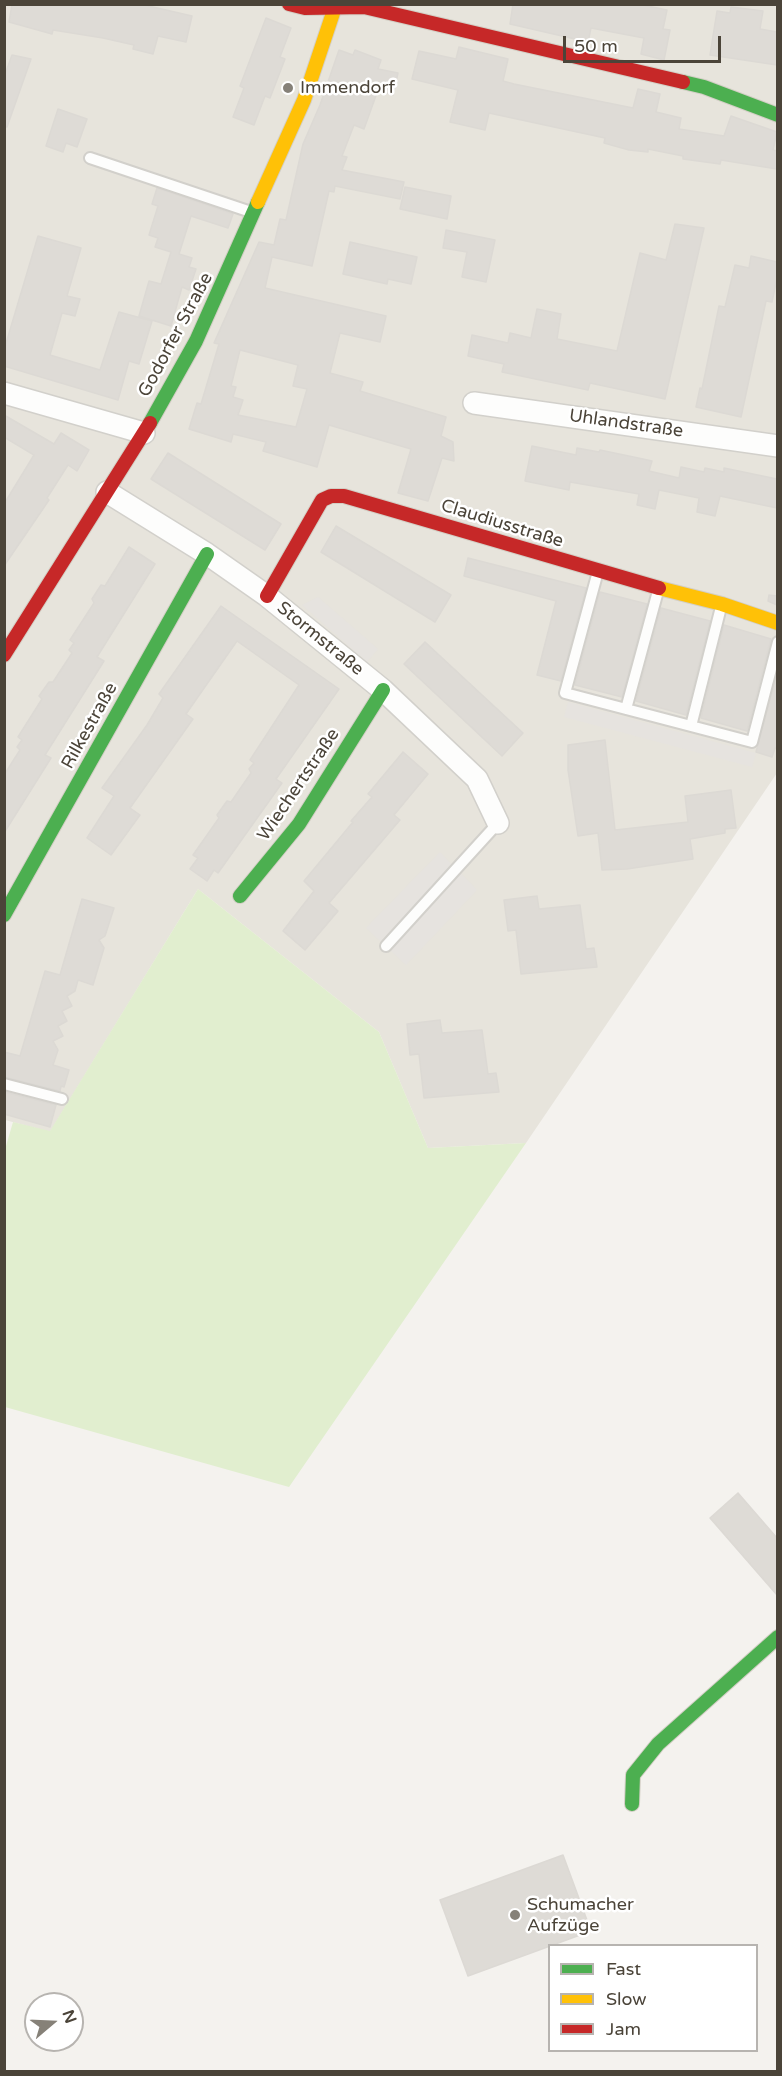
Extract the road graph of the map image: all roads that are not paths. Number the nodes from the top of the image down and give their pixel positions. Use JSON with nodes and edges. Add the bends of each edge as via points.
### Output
{"nodes":[{"id":1,"x":289,"y":4,"type":"edge"},
{"id":2,"x":336,"y":7,"type":"edge"},
{"id":3,"x":777,"y":115,"type":"edge"},
{"id":4,"x":90,"y":158,"type":"dead end"},
{"id":5,"x":254,"y":213,"type":"junction"},
{"id":6,"x":4,"y":393,"type":"edge"},
{"id":7,"x":474,"y":403,"type":"dead end"},
{"id":8,"x":144,"y":433,"type":"junction"},
{"id":9,"x":777,"y":446,"type":"edge"},
{"id":10,"x":107,"y":492,"type":"junction"},
{"id":11,"x":207,"y":554,"type":"junction"},
{"id":12,"x":598,"y":572,"type":"junction"},
{"id":13,"x":659,"y":588,"type":"junction"},
{"id":14,"x":267,"y":596,"type":"junction"},
{"id":15,"x":722,"y":604,"type":"junction"},
{"id":16,"x":777,"y":623,"type":"edge"},
{"id":17,"x":777,"y":642,"type":"edge"},
{"id":18,"x":6,"y":649,"type":"edge"},
{"id":19,"x":383,"y":690,"type":"junction"},
{"id":20,"x":626,"y":709,"type":"junction"},
{"id":21,"x":691,"y":726,"type":"junction"},
{"id":22,"x":498,"y":823,"type":"joint"},
{"id":23,"x":240,"y":896,"type":"dead end"},
{"id":24,"x":4,"y":915,"type":"edge"},
{"id":25,"x":386,"y":946,"type":"dead end"},
{"id":26,"x":4,"y":1084,"type":"edge"},
{"id":27,"x":62,"y":1099,"type":"dead end"},
{"id":28,"x":777,"y":1637,"type":"edge"},
{"id":29,"x":632,"y":1804,"type":"dead end"}],
"edges":[{"from":1,"to":2,"type":"street"},
{"from":2,"to":3,"type":"street","via":[[364,7],[704,87]]},
{"from":2,"to":5,"type":"street","name":"Godorfer Straße","via":[[303,100]]},
{"from":4,"to":5,"type":"lane"},
{"from":5,"to":8,"type":"street","name":"Godorfer Straße","via":[[213,308]]},
{"from":6,"to":8,"type":"street"},
{"from":7,"to":9,"type":"street","name":"Uhlandstraße"},
{"from":8,"to":10,"type":"street","name":"Godorfer Straße"},
{"from":10,"to":11,"type":"street","name":"Stormstraße"},
{"from":10,"to":18,"type":"street","name":"Godorfer Straße"},
{"from":11,"to":14,"type":"street","name":"Stormstraße"},
{"from":11,"to":24,"type":"street","name":"Rilkestraße"},
{"from":12,"to":13,"type":"street","name":"Claudiusstraße"},
{"from":12,"to":14,"type":"street","name":"Claudiusstraße","via":[[344,496],[331,496],[322,500]]},
{"from":12,"to":20,"type":"lane","via":[[565,693]]},
{"from":13,"to":15,"type":"street","name":"Claudiusstraße"},
{"from":13,"to":20,"type":"lane"},
{"from":14,"to":19,"type":"street","name":"Stormstraße"},
{"from":15,"to":16,"type":"street","name":"Claudiusstraße"},
{"from":15,"to":21,"type":"lane"},
{"from":17,"to":21,"type":"lane","via":[[752,742]]},
{"from":19,"to":22,"type":"street","name":"Stormstraße","via":[[477,779]]},
{"from":19,"to":23,"type":"street","name":"Wiechertstraße","via":[[299,824]]},
{"from":20,"to":21,"type":"lane"},
{"from":22,"to":25,"type":"lane"},
{"from":26,"to":27,"type":"lane"},
{"from":28,"to":29,"type":"street","via":[[658,1744],[633,1775]]}]}
